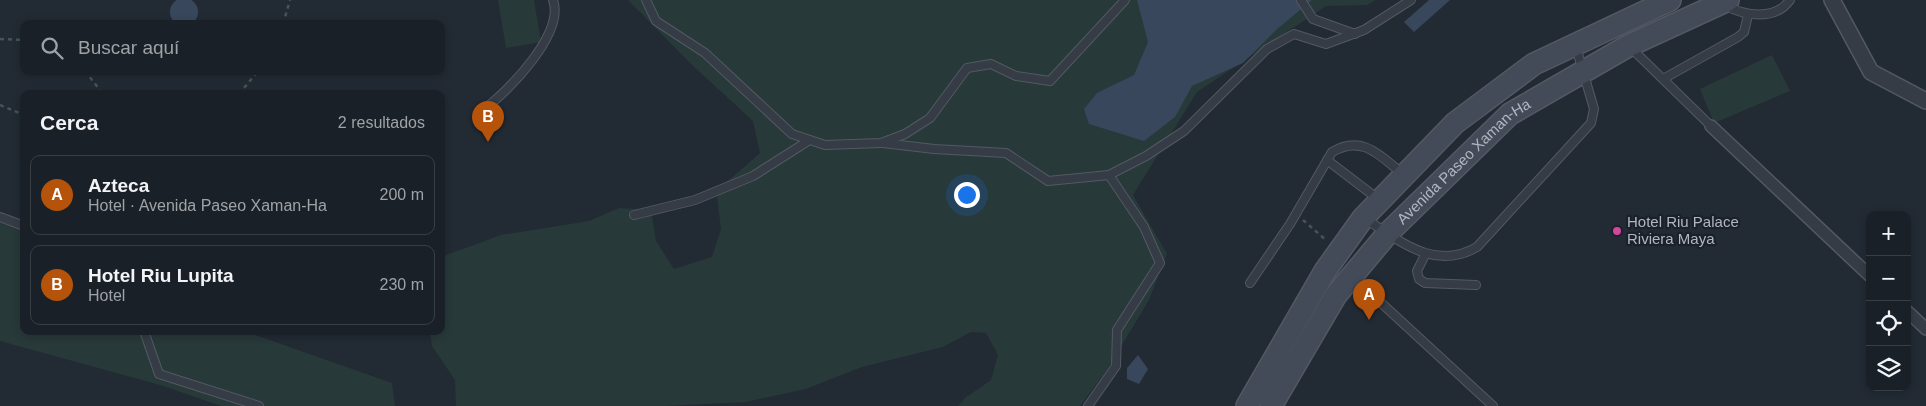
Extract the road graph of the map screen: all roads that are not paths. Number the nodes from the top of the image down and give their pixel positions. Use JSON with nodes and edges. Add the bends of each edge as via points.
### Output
{"nodes":[{"id":1,"x":553,"y":0,"type":"edge"},
{"id":2,"x":646,"y":0,"type":"edge"},
{"id":3,"x":1125,"y":0,"type":"edge"},
{"id":4,"x":1301,"y":0,"type":"edge"},
{"id":5,"x":1411,"y":0,"type":"edge"},
{"id":6,"x":1670,"y":0,"type":"edge"},
{"id":7,"x":1790,"y":0,"type":"edge"},
{"id":8,"x":1832,"y":0,"type":"edge"},
{"id":9,"x":1724,"y":1,"type":"edge"},
{"id":10,"x":1748,"y":14,"type":"junction"},
{"id":11,"x":1355,"y":34,"type":"junction"},
{"id":12,"x":1575,"y":45,"type":"junction"},
{"id":13,"x":1628,"y":46,"type":"junction"},
{"id":14,"x":1583,"y":71,"type":"junction"},
{"id":15,"x":1663,"y":79,"type":"junction"},
{"id":16,"x":1926,"y":101,"type":"edge"},
{"id":17,"x":484,"y":109,"type":"dead end"},
{"id":18,"x":1711,"y":126,"type":"joint"},
{"id":19,"x":808,"y":141,"type":"junction"},
{"id":20,"x":881,"y":143,"type":"junction"},
{"id":21,"x":1327,"y":160,"type":"junction"},
{"id":22,"x":1109,"y":175,"type":"junction"},
{"id":23,"x":1404,"y":175,"type":"junction"},
{"id":24,"x":1379,"y":200,"type":"junction"},
{"id":25,"x":634,"y":215,"type":"dead end"},
{"id":26,"x":0,"y":217,"type":"edge"},
{"id":27,"x":1363,"y":218,"type":"junction"},
{"id":28,"x":20,"y":224,"type":"edge"},
{"id":29,"x":1388,"y":233,"type":"junction"},
{"id":30,"x":1425,"y":255,"type":"junction"},
{"id":31,"x":1866,"y":272,"type":"edge"},
{"id":32,"x":1353,"y":277,"type":"junction"},
{"id":33,"x":1250,"y":284,"type":"dead end"},
{"id":34,"x":1476,"y":285,"type":"dead end"},
{"id":35,"x":1911,"y":315,"type":"edge"},
{"id":36,"x":1926,"y":329,"type":"edge"},
{"id":37,"x":145,"y":335,"type":"edge"},
{"id":38,"x":260,"y":406,"type":"edge"},
{"id":39,"x":1088,"y":406,"type":"edge"},
{"id":40,"x":1248,"y":406,"type":"edge"},
{"id":41,"x":1271,"y":406,"type":"edge"},
{"id":42,"x":1493,"y":406,"type":"edge"}],
"edges":[{"from":1,"to":17,"type":"lane","via":[[556,7],[553,25],[541,48],[502,96]]},
{"from":2,"to":19,"type":"lane","via":[[656,21],[705,53],[792,134]]},
{"from":3,"to":20,"type":"lane","via":[[1050,81],[1016,76],[991,64],[967,68],[930,118],[905,134]]},
{"from":4,"to":11,"type":"lane","via":[[1313,20]]},
{"from":5,"to":11,"type":"lane"},
{"from":6,"to":12,"type":"main road","name":"Avenida Paseo Xaman-Ha"},
{"from":7,"to":10,"type":"lane","via":[[1767,14]]},
{"from":8,"to":16,"type":"street","via":[[1871,72]]},
{"from":9,"to":10,"type":"lane"},
{"from":9,"to":13,"type":"main road","name":"Avenida Paseo Xaman-Ha"},
{"from":10,"to":15,"type":"lane","via":[[1744,32],[1738,37]]},
{"from":11,"to":22,"type":"lane","via":[[1326,44],[1294,34],[1287,37],[1267,49],[1184,131]]},
{"from":12,"to":14,"type":"lane"},
{"from":12,"to":23,"type":"main road","name":"Avenida Paseo Xaman-Ha","via":[[1534,64],[1455,123]]},
{"from":13,"to":14,"type":"main road","name":"Avenida Paseo Xaman-Ha"},
{"from":13,"to":15,"type":"lane"},
{"from":14,"to":29,"type":"main road","name":"Avenida Paseo Xaman-Ha","via":[[1510,114]]},
{"from":14,"to":30,"type":"lane","via":[[1594,109],[1591,124],[1477,247],[1455,256]]},
{"from":15,"to":18,"type":"lane"},
{"from":18,"to":31,"type":"street"},
{"from":19,"to":20,"type":"lane","via":[[825,145]]},
{"from":19,"to":25,"type":"lane","via":[[753,176],[695,200]]},
{"from":20,"to":22,"type":"lane","via":[[934,150],[1006,153],[1048,181]]},
{"from":21,"to":23,"type":"lane","via":[[1332,152],[1344,145],[1370,147]]},
{"from":21,"to":24,"type":"lane"},
{"from":21,"to":33,"type":"lane"},
{"from":22,"to":39,"type":"lane","via":[[1144,228],[1160,263],[1117,330],[1116,366]]},
{"from":23,"to":24,"type":"main road","name":"Avenida Paseo Xaman-Ha"},
{"from":24,"to":27,"type":"main road","name":"Avenida Paseo Xaman-Ha"},
{"from":26,"to":28,"type":"lane"},
{"from":27,"to":29,"type":"lane"},
{"from":27,"to":40,"type":"main road","name":"Avenida Paseo Xaman-Ha","via":[[1325,271]]},
{"from":29,"to":30,"type":"lane"},
{"from":29,"to":32,"type":"main road","name":"Avenida Paseo Xaman-Ha"},
{"from":30,"to":34,"type":"lane","via":[[1417,271],[1425,283]]},
{"from":32,"to":41,"type":"main road","name":"Avenida Paseo Xaman-Ha","via":[[1336,295]]},
{"from":32,"to":42,"type":"lane"},
{"from":35,"to":36,"type":"street"},
{"from":37,"to":38,"type":"lane","via":[[159,374]]}]}
